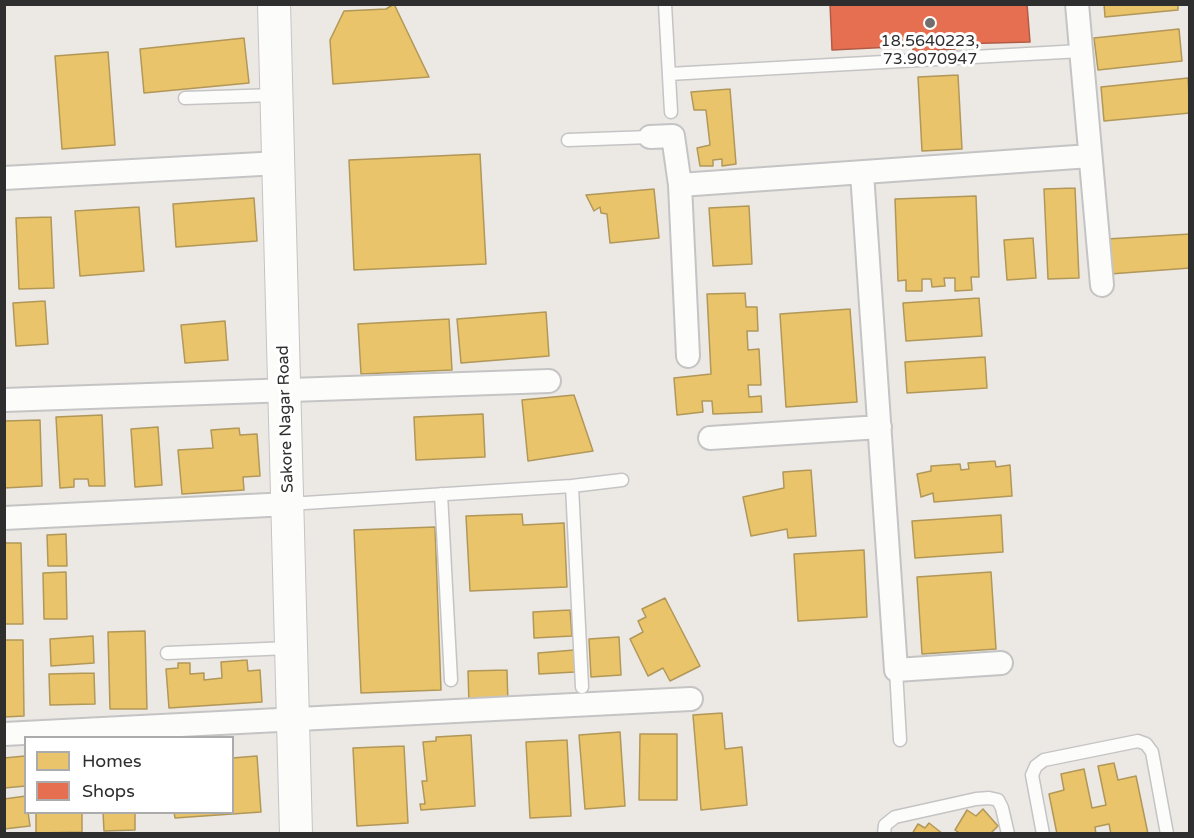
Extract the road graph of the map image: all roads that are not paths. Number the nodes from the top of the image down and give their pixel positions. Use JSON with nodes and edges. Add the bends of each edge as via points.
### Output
{"nodes":[{"id":1,"x":274,"y":4,"type":"edge"},
{"id":2,"x":665,"y":4,"type":"edge"},
{"id":3,"x":1077,"y":4,"type":"edge"},
{"id":4,"x":1081,"y":51,"type":"junction"},
{"id":5,"x":669,"y":75,"type":"junction"},
{"id":6,"x":277,"y":95,"type":"junction"},
{"id":7,"x":185,"y":98,"type":"dead end"},
{"id":8,"x":671,"y":112,"type":"dead end"},
{"id":9,"x":650,"y":137,"type":"joint"},
{"id":10,"x":568,"y":140,"type":"dead end"},
{"id":11,"x":1090,"y":156,"type":"junction"},
{"id":12,"x":279,"y":163,"type":"junction"},
{"id":13,"x":862,"y":173,"type":"junction"},
{"id":14,"x":4,"y":178,"type":"edge"},
{"id":15,"x":680,"y":185,"type":"junction"},
{"id":16,"x":1102,"y":285,"type":"dead end"},
{"id":17,"x":688,"y":356,"type":"dead end"},
{"id":18,"x":549,"y":381,"type":"dead end"},
{"id":19,"x":285,"y":389,"type":"junction"},
{"id":20,"x":4,"y":400,"type":"edge"},
{"id":21,"x":880,"y":427,"type":"junction"},
{"id":22,"x":710,"y":438,"type":"dead end"},
{"id":23,"x":622,"y":480,"type":"dead end"},
{"id":24,"x":572,"y":486,"type":"junction"},
{"id":25,"x":441,"y":494,"type":"junction"},
{"id":26,"x":289,"y":504,"type":"junction"},
{"id":27,"x":4,"y":518,"type":"edge"},
{"id":28,"x":292,"y":648,"type":"junction"},
{"id":29,"x":167,"y":653,"type":"dead end"},
{"id":30,"x":1001,"y":663,"type":"dead end"},
{"id":31,"x":896,"y":670,"type":"junction"},
{"id":32,"x":451,"y":680,"type":"dead end"},
{"id":33,"x":582,"y":687,"type":"dead end"},
{"id":34,"x":691,"y":699,"type":"dead end"},
{"id":35,"x":293,"y":720,"type":"junction"},
{"id":36,"x":4,"y":734,"type":"edge"},
{"id":37,"x":900,"y":740,"type":"dead end"},
{"id":38,"x":296,"y":834,"type":"edge"},
{"id":39,"x":884,"y":834,"type":"edge"},
{"id":40,"x":1008,"y":834,"type":"edge"},
{"id":41,"x":1043,"y":834,"type":"edge"},
{"id":42,"x":1167,"y":834,"type":"edge"}],
"edges":[{"from":1,"to":6,"type":"street","name":"Sakore Nagar Road"},
{"from":2,"to":5,"type":"lane"},
{"from":3,"to":4,"type":"street"},
{"from":4,"to":5,"type":"lane"},
{"from":4,"to":11,"type":"street"},
{"from":5,"to":8,"type":"lane"},
{"from":6,"to":7,"type":"lane"},
{"from":6,"to":12,"type":"street","name":"Sakore Nagar Road"},
{"from":9,"to":10,"type":"lane"},
{"from":9,"to":15,"type":"street","via":[[673,136]]},
{"from":11,"to":13,"type":"street"},
{"from":11,"to":16,"type":"street"},
{"from":12,"to":14,"type":"street"},
{"from":12,"to":19,"type":"street","name":"Sakore Nagar Road"},
{"from":13,"to":15,"type":"street"},
{"from":13,"to":21,"type":"street"},
{"from":15,"to":17,"type":"street"},
{"from":18,"to":19,"type":"street"},
{"from":19,"to":20,"type":"street"},
{"from":19,"to":26,"type":"street","name":"Sakore Nagar Road"},
{"from":21,"to":22,"type":"street"},
{"from":21,"to":31,"type":"street"},
{"from":23,"to":24,"type":"lane"},
{"from":24,"to":25,"type":"lane"},
{"from":24,"to":33,"type":"lane"},
{"from":25,"to":26,"type":"lane"},
{"from":25,"to":32,"type":"lane"},
{"from":26,"to":27,"type":"street"},
{"from":26,"to":28,"type":"street","name":"Sakore Nagar Road"},
{"from":28,"to":29,"type":"lane"},
{"from":28,"to":35,"type":"street","name":"Sakore Nagar Road"},
{"from":30,"to":31,"type":"street"},
{"from":31,"to":37,"type":"lane"},
{"from":34,"to":35,"type":"street"},
{"from":35,"to":36,"type":"street"},
{"from":35,"to":38,"type":"street","name":"Sakore Nagar Road"},
{"from":39,"to":40,"type":"lane","via":[[885,825],[895,817],[989,798],[998,800]]},
{"from":41,"to":42,"type":"lane","via":[[1032,775],[1036,766],[1044,760],[1137,741],[1152,752]]}]}
